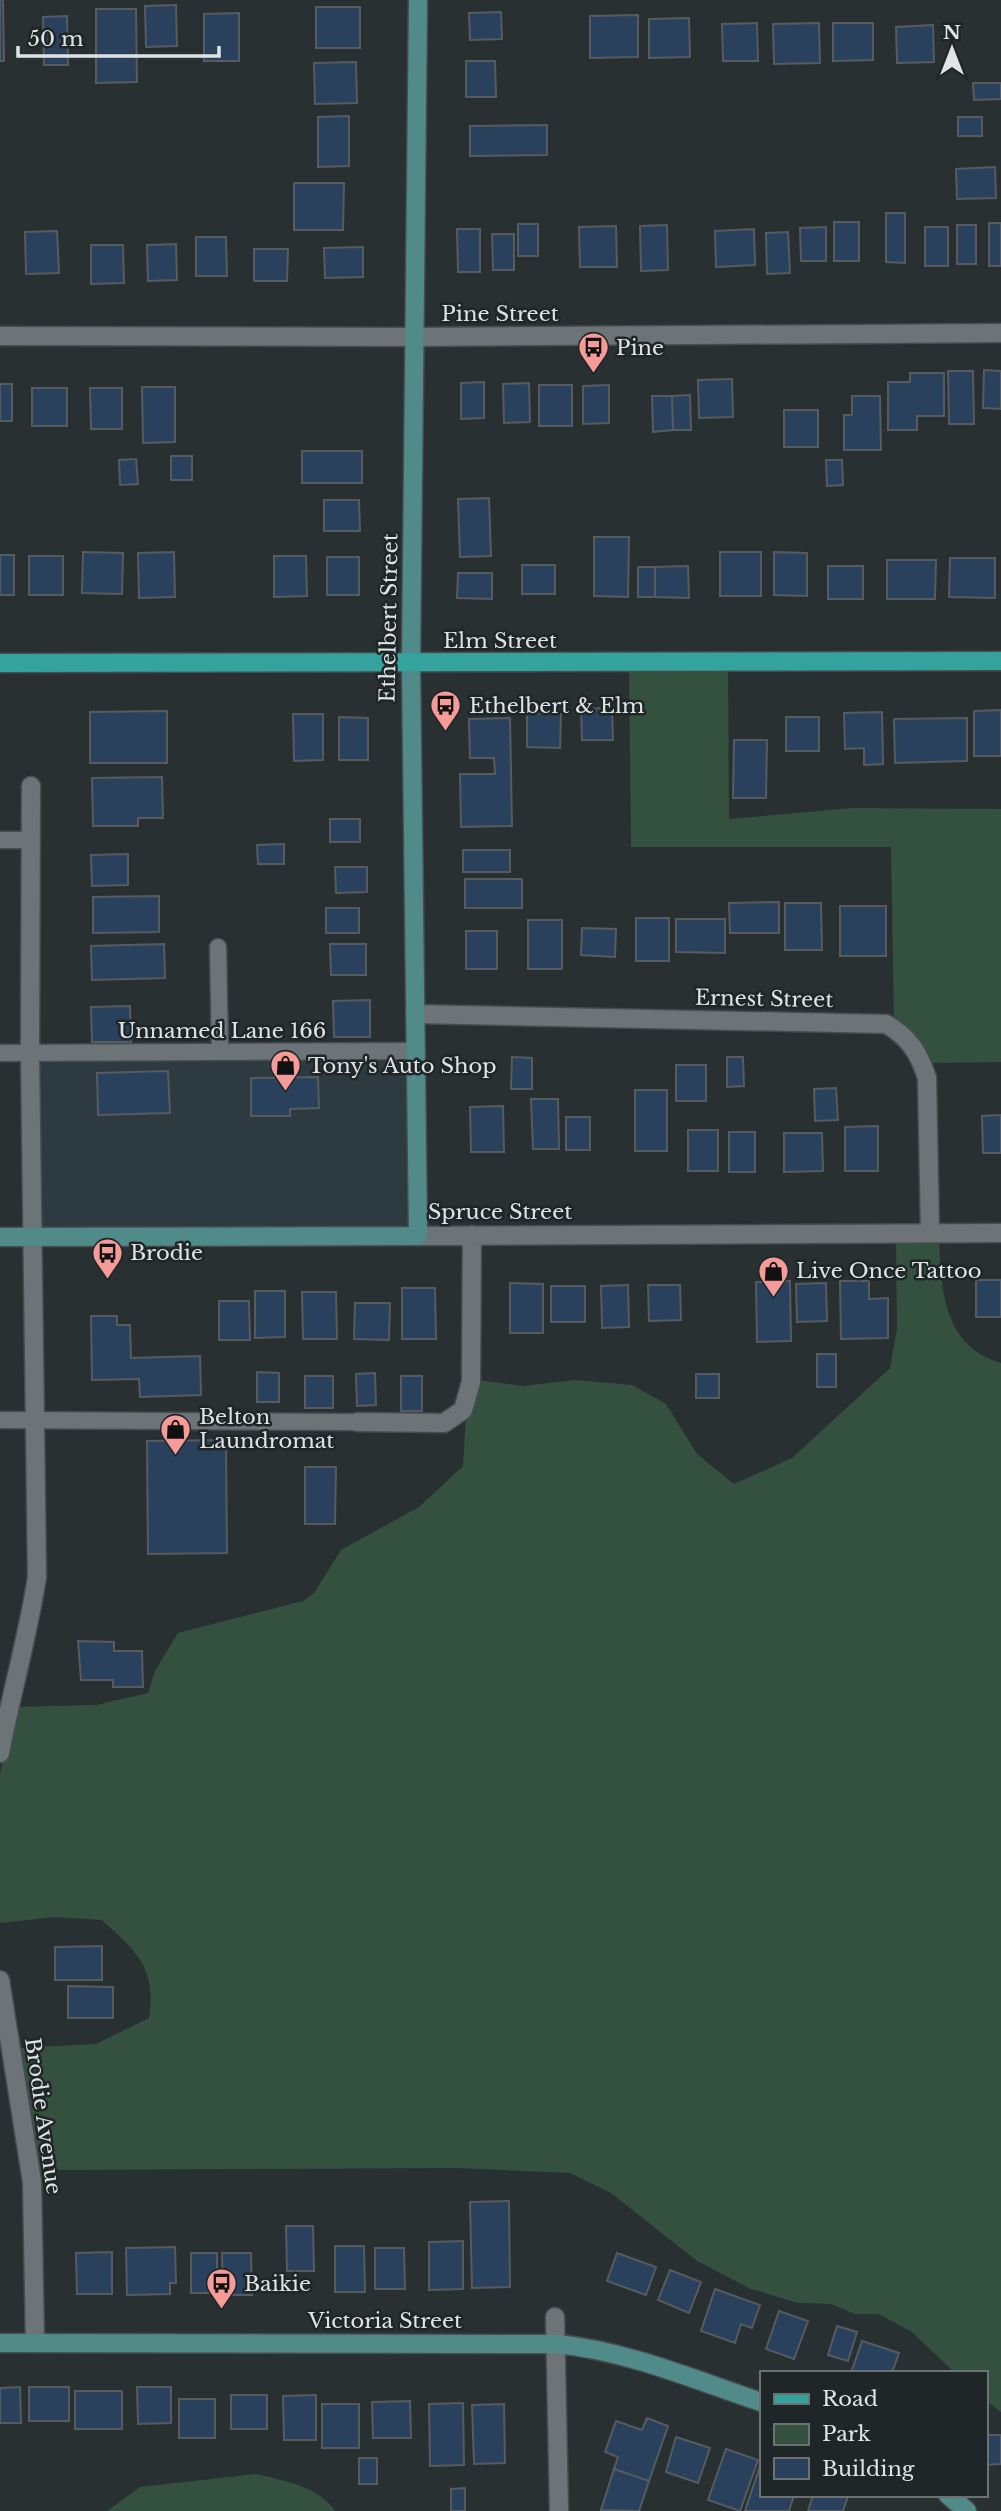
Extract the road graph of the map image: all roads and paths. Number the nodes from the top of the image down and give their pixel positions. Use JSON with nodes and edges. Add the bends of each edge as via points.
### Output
{"nodes":[{"id":1,"x":418,"y":0,"type":"edge"},
{"id":2,"x":1001,"y":333,"type":"edge"},
{"id":3,"x":0,"y":336,"type":"edge"},
{"id":4,"x":416,"y":337,"type":"junction"},
{"id":5,"x":1001,"y":661,"type":"edge"},
{"id":6,"x":0,"y":663,"type":"edge"},
{"id":7,"x":411,"y":664,"type":"junction"},
{"id":8,"x":31,"y":786,"type":"dead end"},
{"id":9,"x":0,"y":840,"type":"edge"},
{"id":10,"x":31,"y":840,"type":"junction"},
{"id":11,"x":218,"y":947,"type":"dead end"},
{"id":12,"x":415,"y":1014,"type":"junction"},
{"id":13,"x":415,"y":1051,"type":"junction"},
{"id":14,"x":220,"y":1052,"type":"junction"},
{"id":15,"x":0,"y":1053,"type":"edge"},
{"id":16,"x":30,"y":1053,"type":"junction"},
{"id":17,"x":930,"y":1233,"type":"junction"},
{"id":18,"x":1001,"y":1233,"type":"edge"},
{"id":19,"x":472,"y":1235,"type":"junction"},
{"id":20,"x":418,"y":1236,"type":"junction"},
{"id":21,"x":0,"y":1237,"type":"edge"},
{"id":22,"x":33,"y":1237,"type":"junction"},
{"id":23,"x":0,"y":1420,"type":"edge"},
{"id":24,"x":35,"y":1420,"type":"junction"},
{"id":25,"x":356,"y":1422,"type":"joint"},
{"id":26,"x":0,"y":1753,"type":"edge"},
{"id":27,"x":0,"y":1980,"type":"edge"},
{"id":28,"x":555,"y":2317,"type":"dead end"},
{"id":29,"x":0,"y":2343,"type":"edge"},
{"id":30,"x":35,"y":2343,"type":"junction"},
{"id":31,"x":558,"y":2344,"type":"junction"},
{"id":32,"x":760,"y":2402,"type":"edge"},
{"id":33,"x":950,"y":2497,"type":"edge"},
{"id":34,"x":559,"y":2511,"type":"edge"},
{"id":35,"x":967,"y":2511,"type":"edge"}],
"edges":[{"from":1,"to":4,"type":"street","name":"Ethelbert Street"},
{"from":2,"to":4,"type":"street","name":"Pine Street"},
{"from":3,"to":4,"type":"street","name":"Pine Street"},
{"from":4,"to":7,"type":"street","name":"Ethelbert Street"},
{"from":5,"to":7,"type":"main road","name":"Elm Street"},
{"from":6,"to":7,"type":"main road","name":"Elm Street"},
{"from":7,"to":12,"type":"street","name":"Ethelbert Street"},
{"from":8,"to":10,"type":"street"},
{"from":9,"to":10,"type":"lane"},
{"from":10,"to":16,"type":"street"},
{"from":11,"to":14,"type":"lane"},
{"from":12,"to":13,"type":"street","name":"Ethelbert Street"},
{"from":12,"to":17,"type":"street","name":"Ernest Street","via":[[886,1024],[909,1041],[927,1078]]},
{"from":13,"to":14,"type":"lane","name":"Unnamed Lane 166"},
{"from":13,"to":20,"type":"street","name":"Ethelbert Street"},
{"from":14,"to":16,"type":"lane","name":"Unnamed Lane 166"},
{"from":15,"to":16,"type":"lane","name":"Unnamed Lane 166"},
{"from":16,"to":22,"type":"street"},
{"from":17,"to":18,"type":"street","name":"Spruce Street"},
{"from":17,"to":19,"type":"street","name":"Spruce Street"},
{"from":19,"to":20,"type":"street","name":"Spruce Street"},
{"from":19,"to":25,"type":"street","via":[[471,1382],[463,1410],[444,1423]]},
{"from":20,"to":22,"type":"street","name":"Spruce Street"},
{"from":21,"to":22,"type":"street","name":"Spruce Street"},
{"from":22,"to":24,"type":"street"},
{"from":23,"to":24,"type":"lane"},
{"from":24,"to":25,"type":"lane"},
{"from":24,"to":26,"type":"street","via":[[37,1577]]},
{"from":27,"to":30,"type":"street","name":"Brodie Avenue","via":[[32,2182]]},
{"from":28,"to":31,"type":"street"},
{"from":29,"to":30,"type":"street","name":"Victoria Street"},
{"from":30,"to":31,"type":"street","name":"Victoria Street"},
{"from":31,"to":32,"type":"street","name":"Victoria Street","via":[[626,2357]]},
{"from":31,"to":34,"type":"street"},
{"from":33,"to":35,"type":"street"}]}
